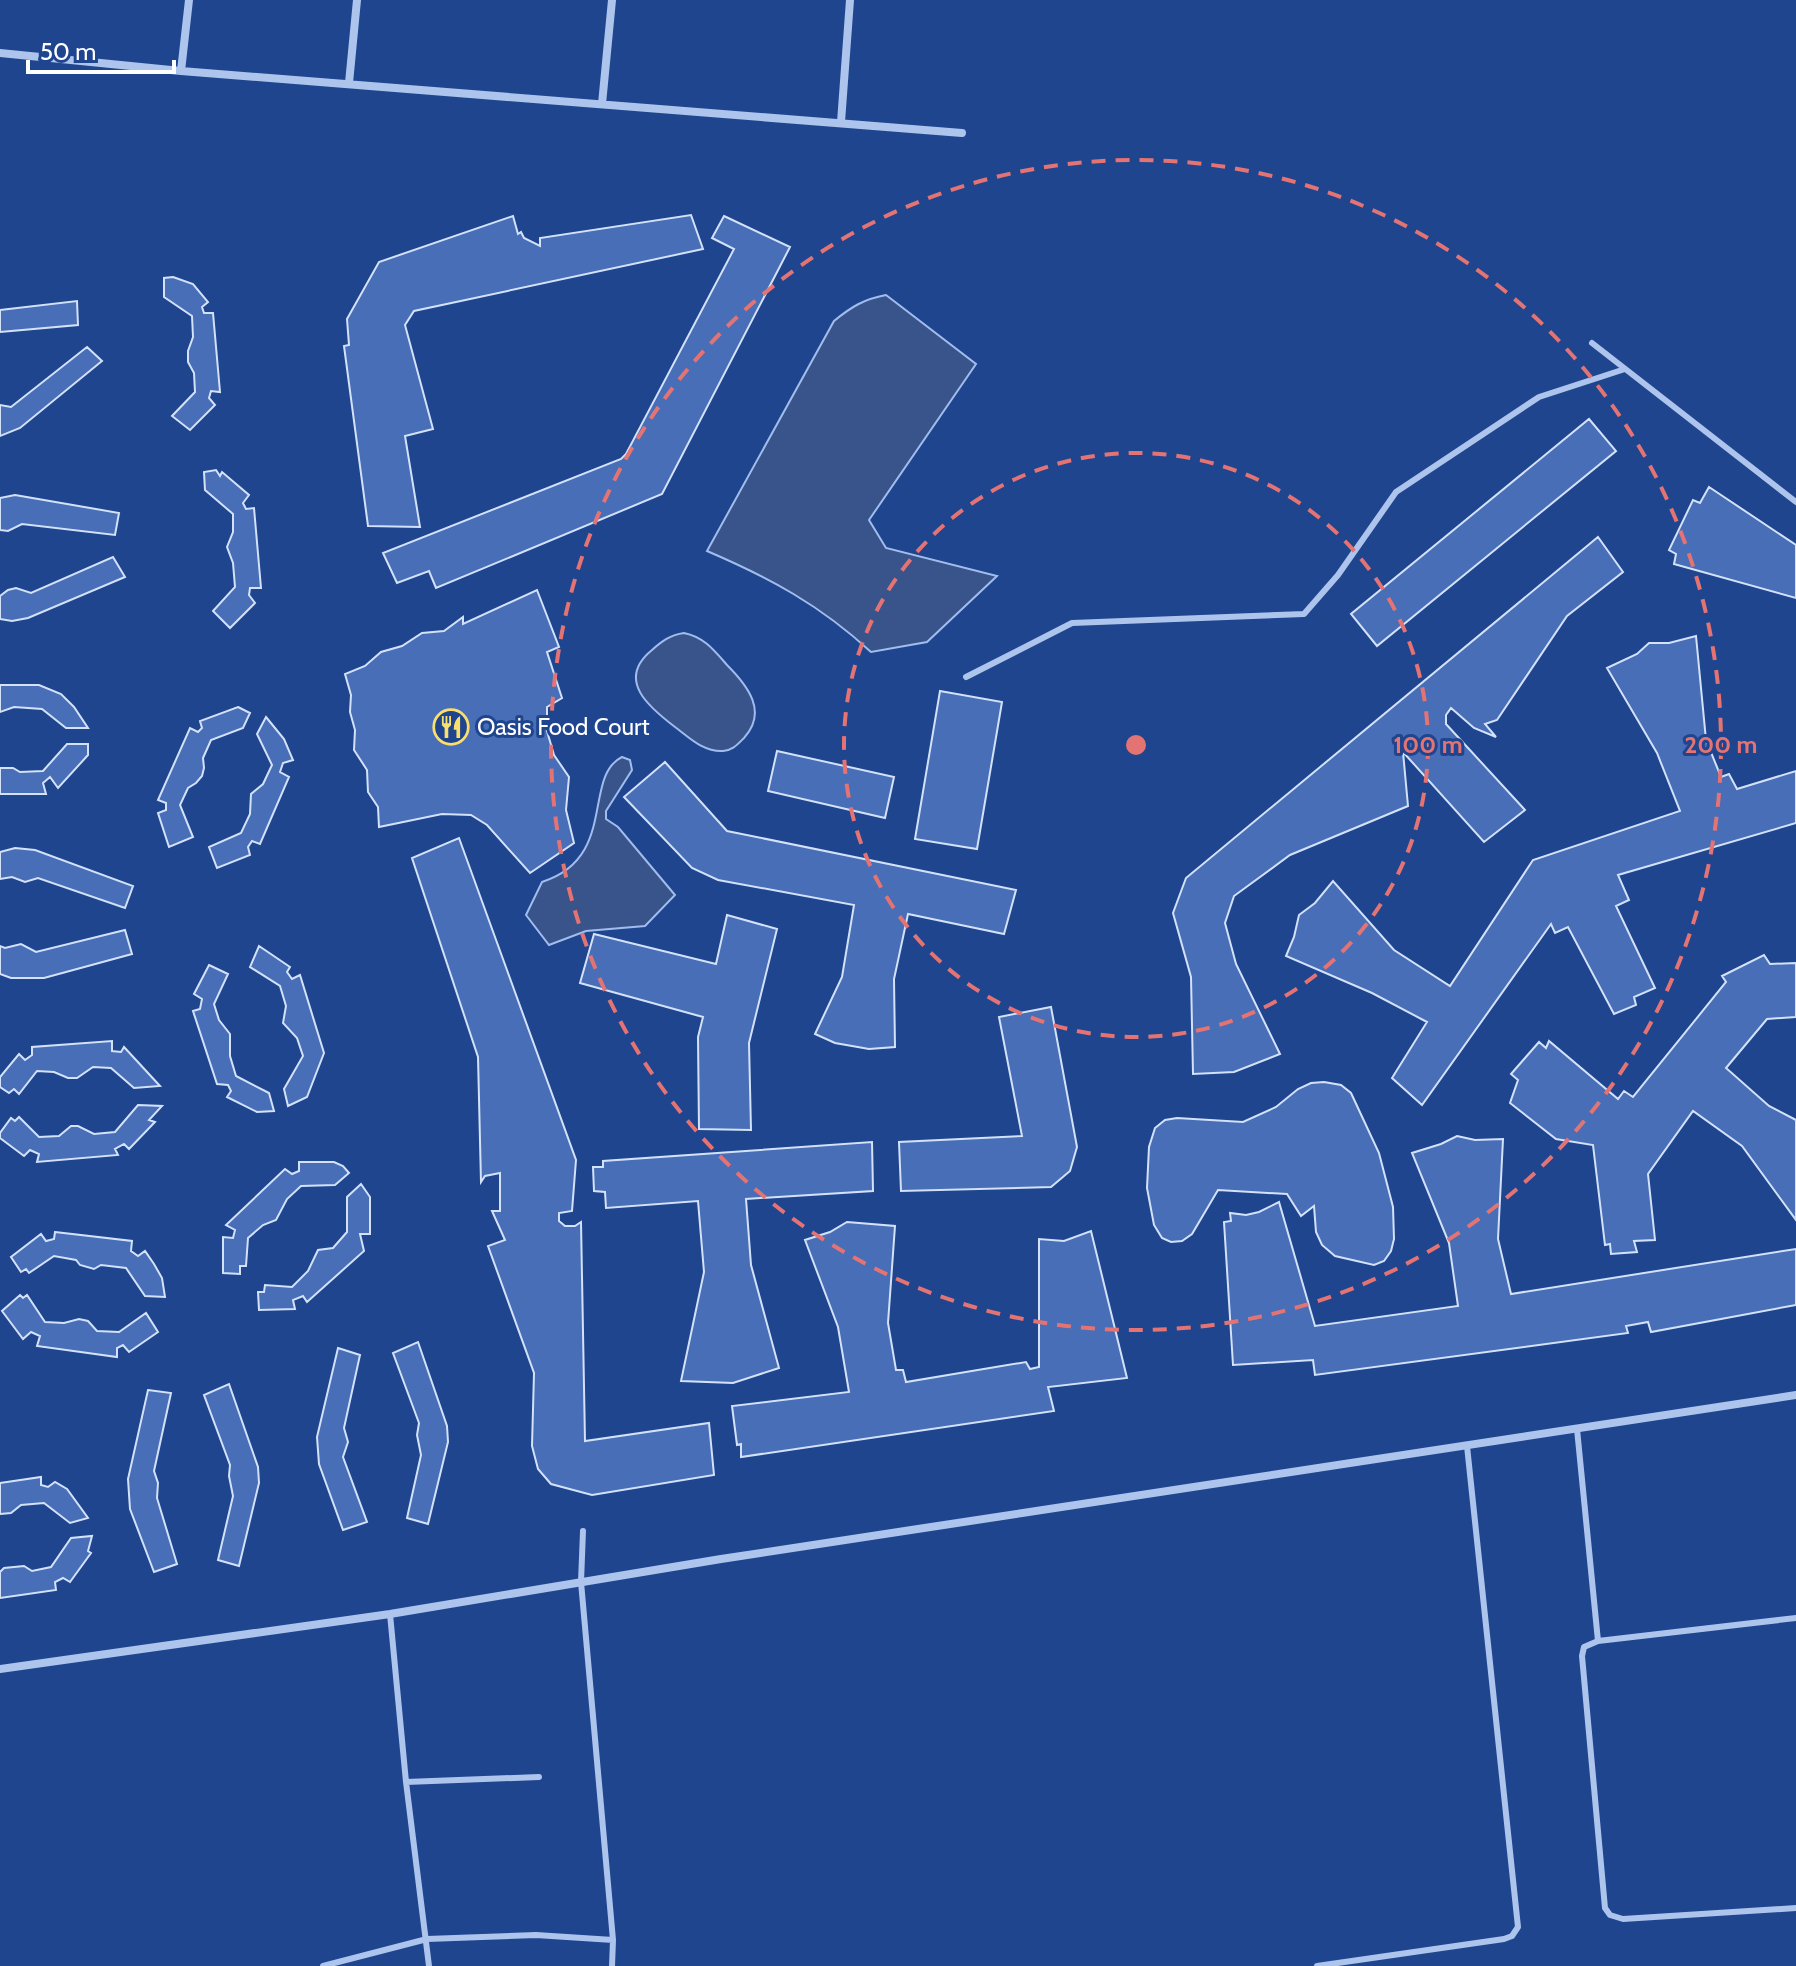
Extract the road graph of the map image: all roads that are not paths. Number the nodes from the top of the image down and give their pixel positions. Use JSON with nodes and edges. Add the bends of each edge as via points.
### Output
{"nodes":[{"id":1,"x":189,"y":0,"type":"edge"},
{"id":2,"x":357,"y":0,"type":"edge"},
{"id":3,"x":612,"y":0,"type":"edge"},
{"id":4,"x":850,"y":0,"type":"edge"},
{"id":5,"x":0,"y":53,"type":"edge"},
{"id":6,"x":181,"y":71,"type":"junction"},
{"id":7,"x":349,"y":83,"type":"junction"},
{"id":8,"x":602,"y":104,"type":"junction"},
{"id":9,"x":841,"y":122,"type":"junction"},
{"id":10,"x":962,"y":133,"type":"dead end"},
{"id":11,"x":1592,"y":343,"type":"dead end"},
{"id":12,"x":1625,"y":369,"type":"junction"},
{"id":13,"x":1796,"y":502,"type":"edge"},
{"id":14,"x":966,"y":677,"type":"dead end"},
{"id":15,"x":1796,"y":1395,"type":"edge"},
{"id":16,"x":1577,"y":1429,"type":"junction"},
{"id":17,"x":1467,"y":1446,"type":"junction"},
{"id":18,"x":583,"y":1531,"type":"dead end"},
{"id":19,"x":581,"y":1582,"type":"junction"},
{"id":20,"x":390,"y":1614,"type":"junction"},
{"id":21,"x":1796,"y":1618,"type":"edge"},
{"id":22,"x":1598,"y":1641,"type":"junction"},
{"id":23,"x":0,"y":1669,"type":"edge"},
{"id":24,"x":539,"y":1777,"type":"dead end"},
{"id":25,"x":406,"y":1782,"type":"junction"},
{"id":26,"x":1796,"y":1908,"type":"edge"},
{"id":27,"x":427,"y":1939,"type":"junction"},
{"id":28,"x":613,"y":1940,"type":"junction"},
{"id":29,"x":323,"y":1966,"type":"edge"},
{"id":30,"x":429,"y":1966,"type":"edge"},
{"id":31,"x":612,"y":1966,"type":"edge"},
{"id":32,"x":1317,"y":1966,"type":"edge"}],
"edges":[{"from":1,"to":6,"type":"street"},
{"from":2,"to":7,"type":"street"},
{"from":3,"to":8,"type":"street"},
{"from":4,"to":9,"type":"street"},
{"from":5,"to":6,"type":"street"},
{"from":6,"to":7,"type":"street"},
{"from":7,"to":8,"type":"street"},
{"from":8,"to":9,"type":"street"},
{"from":9,"to":10,"type":"street"},
{"from":11,"to":12,"type":"lane"},
{"from":12,"to":13,"type":"lane"},
{"from":12,"to":14,"type":"lane","via":[[1539,397],[1396,492],[1304,614],[1072,623]]},
{"from":15,"to":16,"type":"street"},
{"from":16,"to":17,"type":"street"},
{"from":16,"to":22,"type":"lane"},
{"from":17,"to":19,"type":"street"},
{"from":17,"to":32,"type":"lane","via":[[1518,1927],[1504,1939]]},
{"from":18,"to":19,"type":"lane"},
{"from":19,"to":20,"type":"street"},
{"from":19,"to":28,"type":"lane"},
{"from":20,"to":23,"type":"street"},
{"from":20,"to":25,"type":"lane"},
{"from":21,"to":22,"type":"lane"},
{"from":22,"to":26,"type":"lane","via":[[1584,1647],[1582,1656],[1605,1908],[1610,1915],[1623,1919]]},
{"from":24,"to":25,"type":"lane"},
{"from":25,"to":27,"type":"lane"},
{"from":27,"to":28,"type":"lane","via":[[536,1935]]},
{"from":27,"to":29,"type":"lane"},
{"from":27,"to":30,"type":"lane"},
{"from":28,"to":31,"type":"lane"}]}
